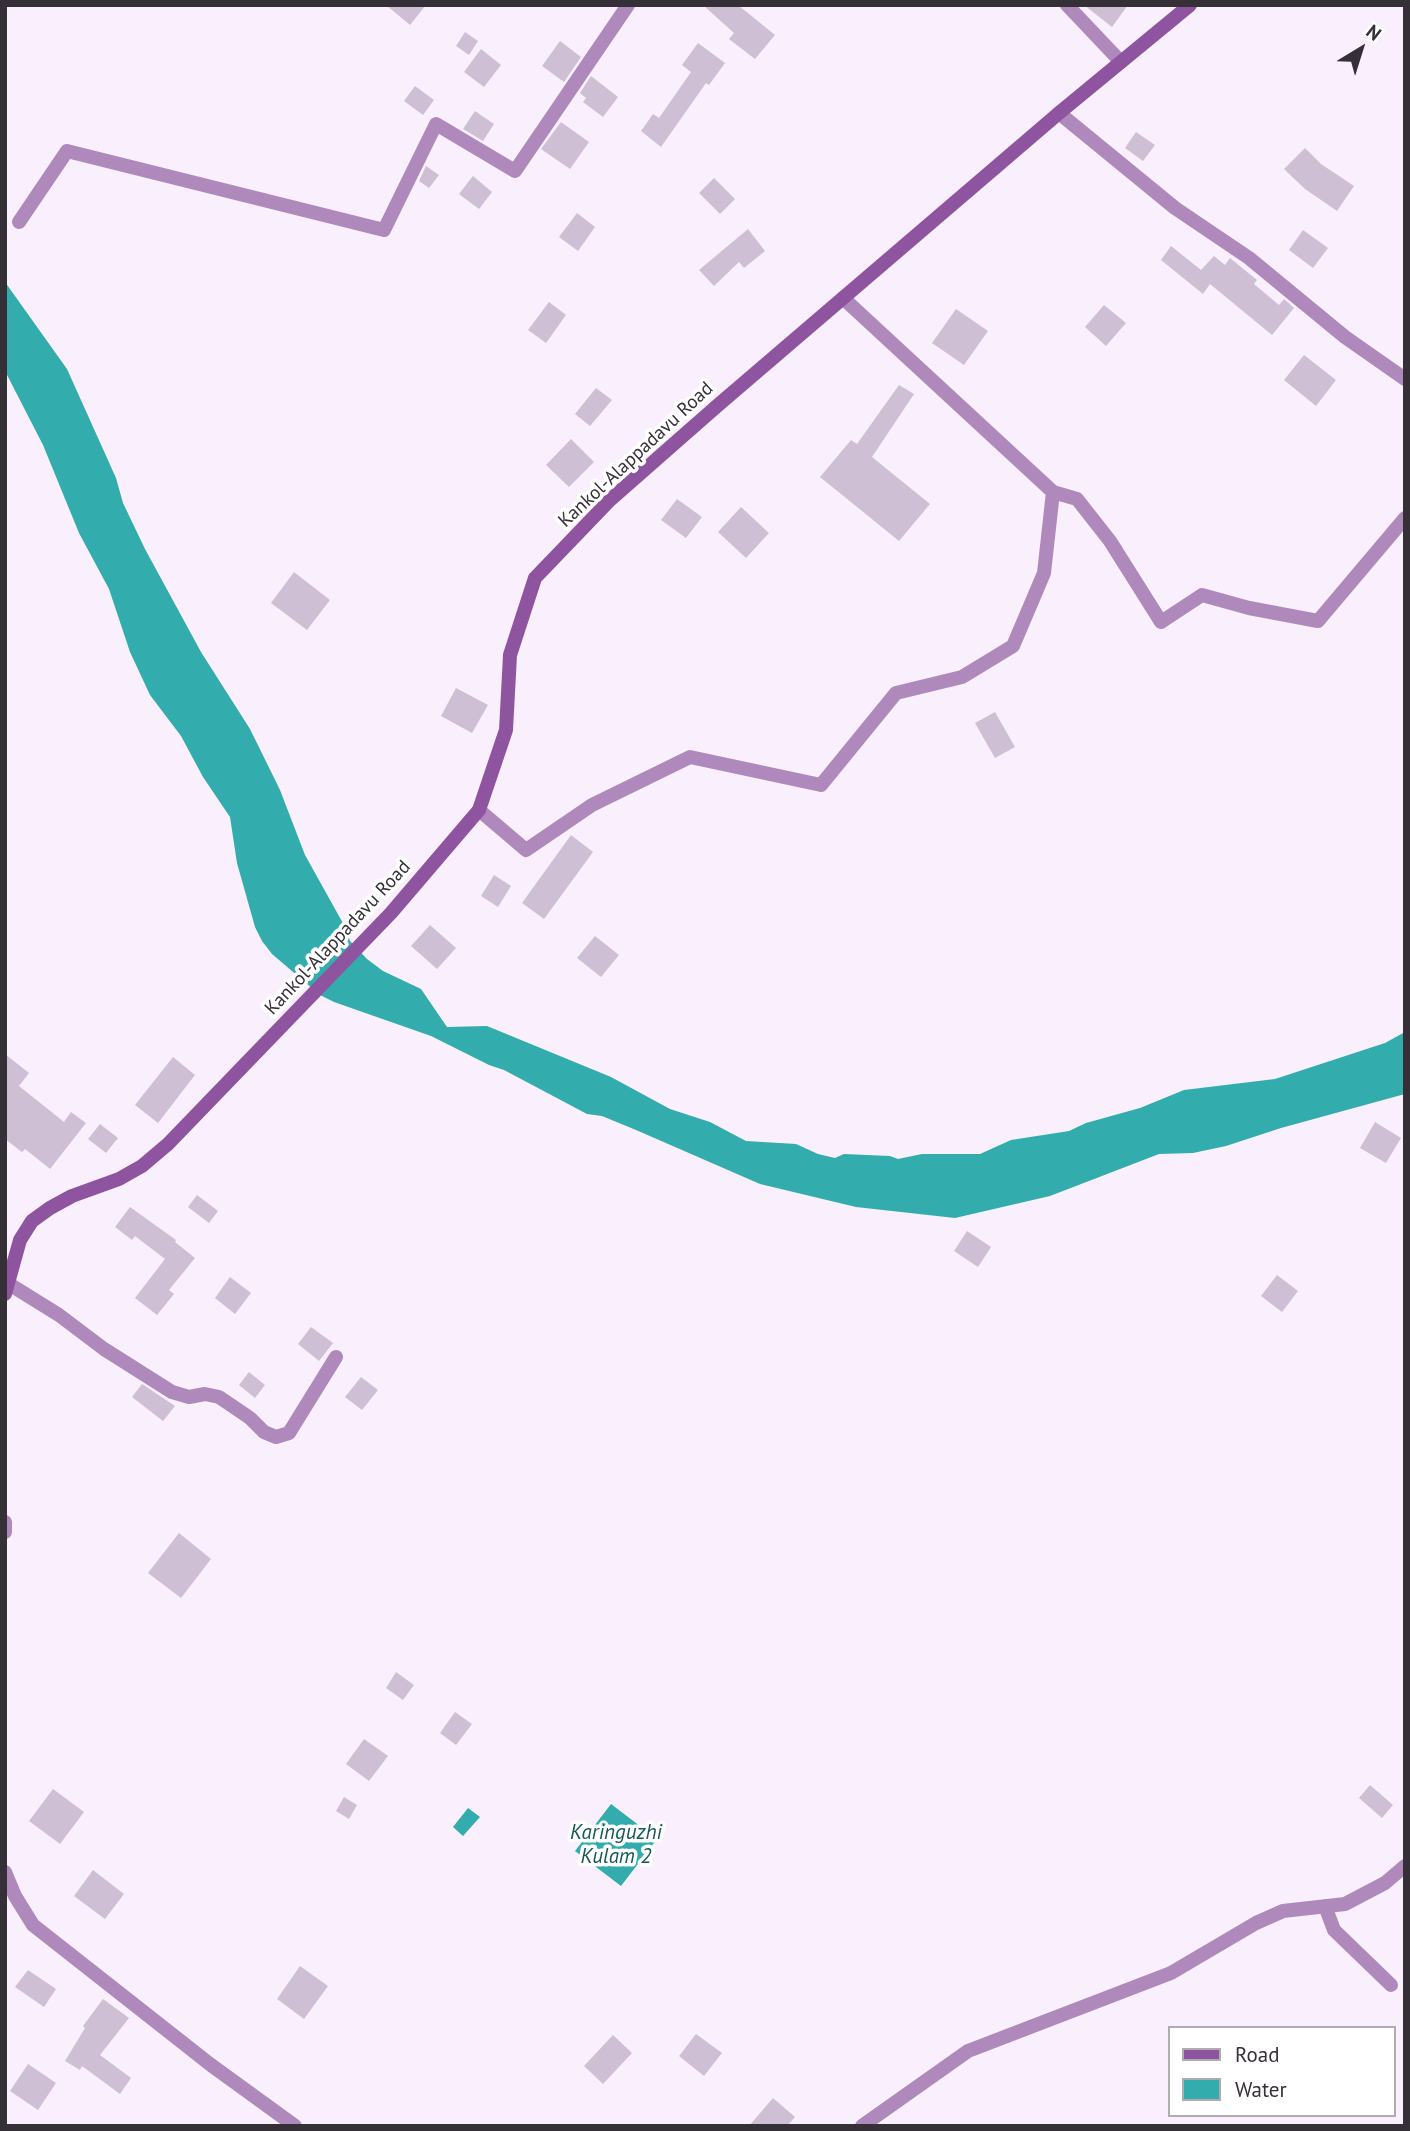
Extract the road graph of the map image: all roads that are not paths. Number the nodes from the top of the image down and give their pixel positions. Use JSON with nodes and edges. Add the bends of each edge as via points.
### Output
{"nodes":[{"id":1,"x":628,"y":5,"type":"edge"},
{"id":2,"x":1067,"y":5,"type":"edge"},
{"id":3,"x":1190,"y":5,"type":"edge"},
{"id":4,"x":1121,"y":62,"type":"junction"},
{"id":5,"x":1059,"y":113,"type":"junction"},
{"id":6,"x":19,"y":222,"type":"dead end"},
{"id":7,"x":843,"y":298,"type":"junction"},
{"id":8,"x":1405,"y":379,"type":"edge"},
{"id":9,"x":1053,"y":492,"type":"junction"},
{"id":10,"x":1405,"y":519,"type":"edge"},
{"id":11,"x":480,"y":810,"type":"junction"},
{"id":12,"x":7,"y":1289,"type":"edge"},
{"id":13,"x":337,"y":1357,"type":"dead end"},
{"id":14,"x":5,"y":1522,"type":"edge"},
{"id":15,"x":5,"y":1532,"type":"edge"},
{"id":16,"x":1405,"y":1866,"type":"edge"},
{"id":17,"x":5,"y":1872,"type":"edge"},
{"id":18,"x":1325,"y":1906,"type":"junction"},
{"id":19,"x":1391,"y":1985,"type":"dead end"},
{"id":20,"x":295,"y":2126,"type":"edge"},
{"id":21,"x":862,"y":2126,"type":"edge"}],
"edges":[{"from":1,"to":6,"type":"street","via":[[515,171],[436,124],[384,230],[67,151]]},
{"from":2,"to":4,"type":"street"},
{"from":3,"to":4,"type":"main road","name":"Kankol-Alappadavu Road"},
{"from":4,"to":5,"type":"main road","name":"Kankol-Alappadavu Road"},
{"from":5,"to":7,"type":"main road","name":"Kankol-Alappadavu Road"},
{"from":5,"to":8,"type":"street","via":[[1175,208],[1249,258],[1345,337]]},
{"from":7,"to":9,"type":"street"},
{"from":7,"to":11,"type":"main road","name":"Kankol-Alappadavu Road","via":[[610,500],[535,578],[510,655],[506,730]]},
{"from":9,"to":10,"type":"street","via":[[1077,499],[1110,541],[1161,622],[1202,595],[1318,621]]},
{"from":9,"to":11,"type":"street","via":[[1044,573],[1013,646],[962,677],[896,693],[821,785],[690,757],[592,805],[526,850]]},
{"from":11,"to":12,"type":"main road","name":"Kankol-Alappadavu Road","via":[[391,914],[169,1144],[119,1180],[72,1196],[32,1221],[20,1240]]},
{"from":12,"to":13,"type":"street","via":[[59,1315],[172,1392],[219,1397],[276,1437],[289,1433]]},
{"from":14,"to":15,"type":"street"},
{"from":16,"to":18,"type":"street","via":[[1385,1883],[1345,1904]]},
{"from":17,"to":20,"type":"street","via":[[33,1925]]},
{"from":18,"to":19,"type":"street","via":[[1334,1930]]},
{"from":18,"to":21,"type":"street","via":[[1283,1911],[1171,1973],[968,2051]]}]}
